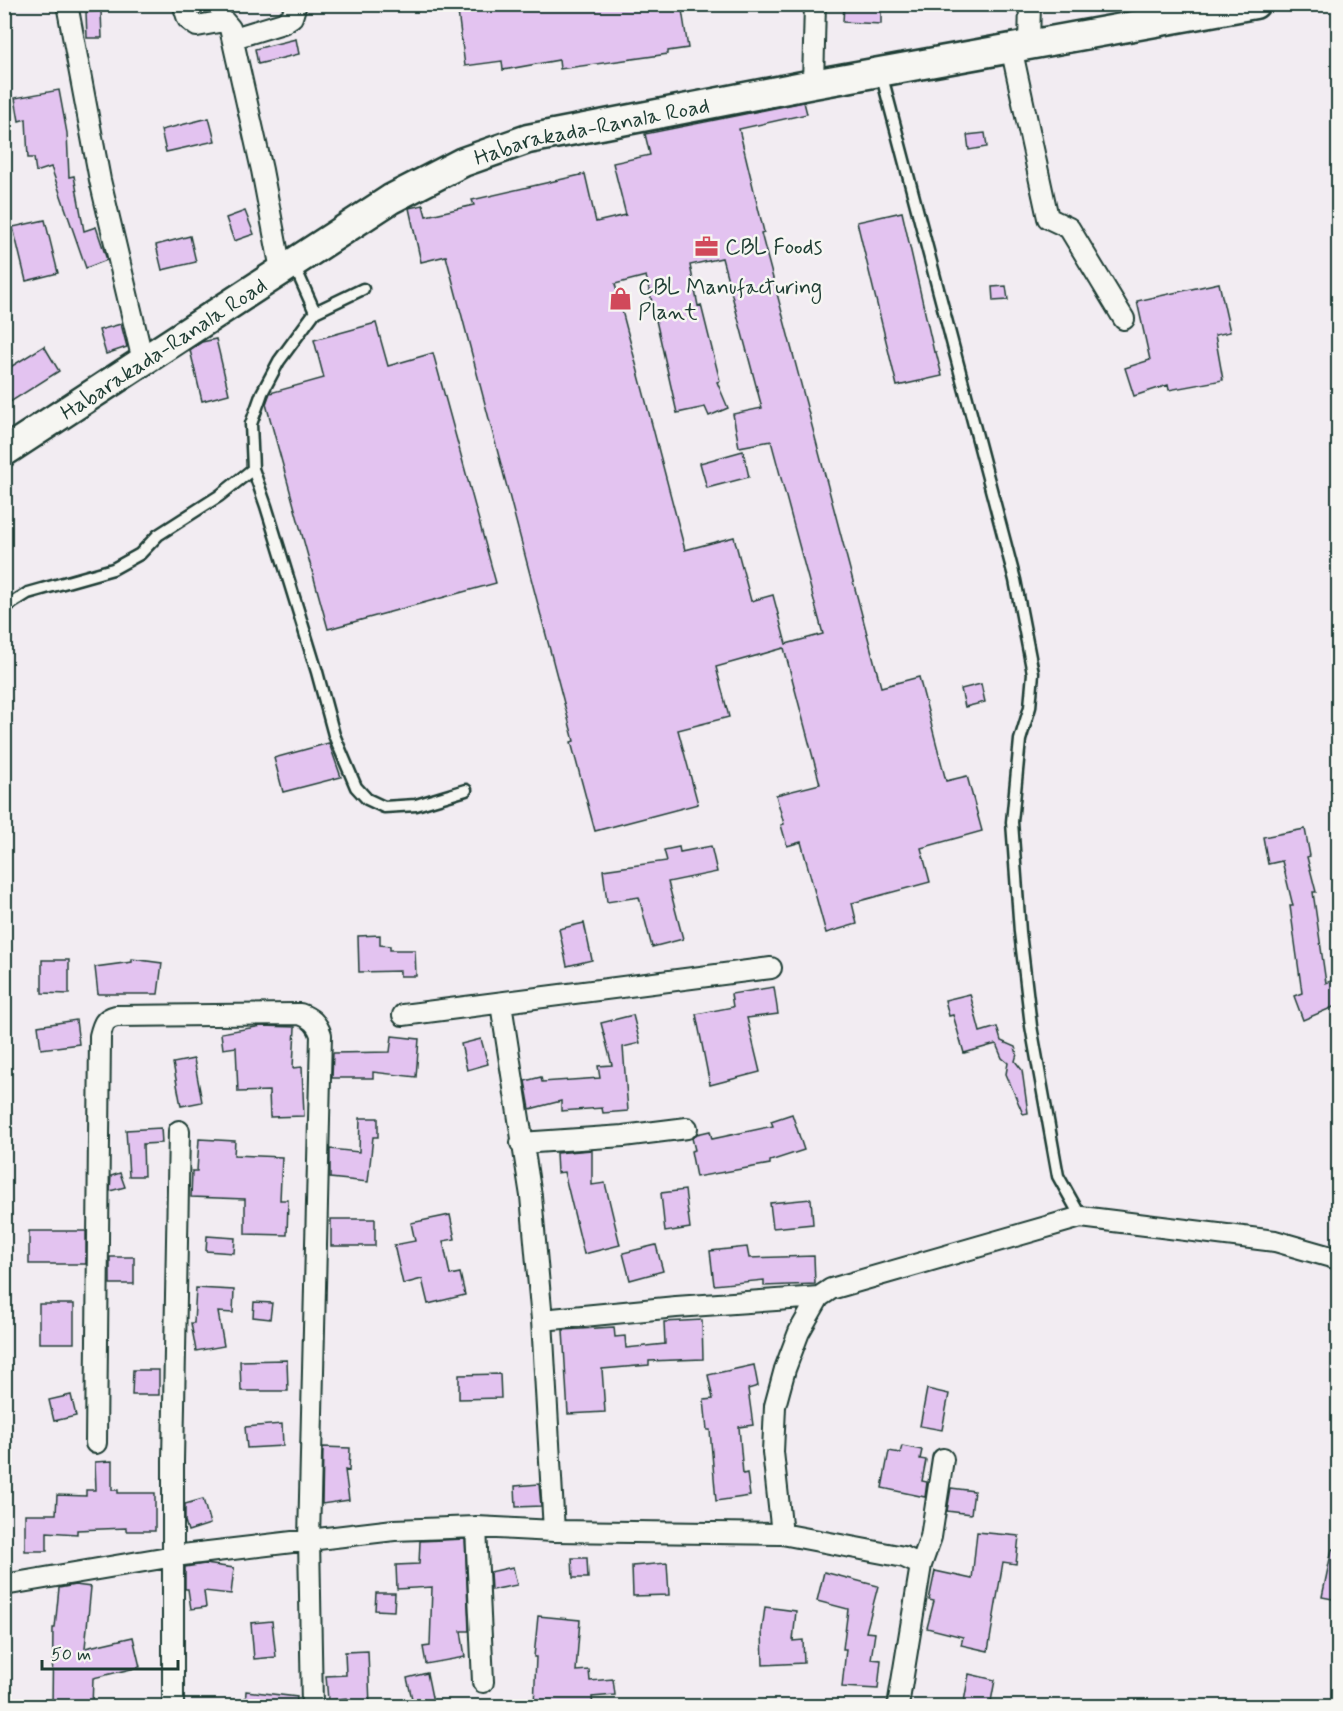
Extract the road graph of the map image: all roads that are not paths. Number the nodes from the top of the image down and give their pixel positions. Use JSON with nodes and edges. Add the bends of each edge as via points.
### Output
{"nodes":[{"id":1,"x":67,"y":4,"type":"edge"},
{"id":2,"x":183,"y":4,"type":"edge"},
{"id":3,"x":296,"y":4,"type":"edge"},
{"id":4,"x":814,"y":4,"type":"edge"},
{"id":5,"x":1030,"y":4,"type":"edge"},
{"id":6,"x":1255,"y":4,"type":"edge"},
{"id":7,"x":234,"y":38,"type":"junction"},
{"id":8,"x":1020,"y":45,"type":"junction"},
{"id":9,"x":881,"y":73,"type":"junction"},
{"id":10,"x":813,"y":84,"type":"junction"},
{"id":11,"x":286,"y":266,"type":"junction"},
{"id":12,"x":363,"y":289,"type":"dead end"},
{"id":13,"x":315,"y":312,"type":"junction"},
{"id":14,"x":1124,"y":319,"type":"dead end"},
{"id":15,"x":143,"y":360,"type":"junction"},
{"id":16,"x":4,"y":452,"type":"edge"},
{"id":17,"x":253,"y":469,"type":"junction"},
{"id":18,"x":4,"y":608,"type":"edge"},
{"id":19,"x":466,"y":790,"type":"dead end"},
{"id":20,"x":771,"y":968,"type":"dead end"},
{"id":21,"x":501,"y":1004,"type":"junction"},
{"id":22,"x":404,"y":1015,"type":"dead end"},
{"id":23,"x":687,"y":1128,"type":"dead end"},
{"id":24,"x":179,"y":1131,"type":"dead end"},
{"id":25,"x":521,"y":1143,"type":"junction"},
{"id":26,"x":1081,"y":1217,"type":"junction"},
{"id":27,"x":1338,"y":1259,"type":"edge"},
{"id":28,"x":819,"y":1296,"type":"junction"},
{"id":29,"x":542,"y":1320,"type":"junction"},
{"id":30,"x":96,"y":1443,"type":"dead end"},
{"id":31,"x":943,"y":1459,"type":"dead end"},
{"id":32,"x":476,"y":1527,"type":"junction"},
{"id":33,"x":554,"y":1531,"type":"junction"},
{"id":34,"x":782,"y":1534,"type":"junction"},
{"id":35,"x":309,"y":1539,"type":"junction"},
{"id":36,"x":174,"y":1556,"type":"junction"},
{"id":37,"x":921,"y":1565,"type":"junction"},
{"id":38,"x":4,"y":1585,"type":"edge"},
{"id":39,"x":483,"y":1682,"type":"dead end"},
{"id":40,"x":173,"y":1707,"type":"edge"},
{"id":41,"x":312,"y":1707,"type":"edge"},
{"id":42,"x":898,"y":1707,"type":"edge"}],
"edges":[{"from":1,"to":15,"type":"street","via":[[100,180]]},
{"from":2,"to":7,"type":"street","via":[[188,19],[197,26],[224,21]]},
{"from":3,"to":7,"type":"street","via":[[292,17],[283,23]]},
{"from":4,"to":10,"type":"street"},
{"from":5,"to":8,"type":"street"},
{"from":6,"to":8,"type":"main road","name":"Habarakada-Ranala Road"},
{"from":7,"to":11,"type":"street"},
{"from":8,"to":9,"type":"main road","name":"Habarakada-Ranala Road"},
{"from":8,"to":14,"type":"street","via":[[1048,218],[1069,228]]},
{"from":9,"to":10,"type":"main road","name":"Habarakada-Ranala Road"},
{"from":9,"to":26,"type":"lane","via":[[1015,580],[1033,673],[1030,707],[1020,740],[1012,822],[1020,932],[1031,1026],[1058,1176]]},
{"from":10,"to":11,"type":"main road","name":"Habarakada-Ranala Road","via":[[528,139],[463,162],[391,199]]},
{"from":11,"to":13,"type":"lane"},
{"from":11,"to":15,"type":"main road","name":"Habarakada-Ranala Road"},
{"from":12,"to":13,"type":"lane"},
{"from":13,"to":17,"type":"lane","via":[[279,361],[262,393],[251,424]]},
{"from":15,"to":16,"type":"main road","name":"Habarakada-Ranala Road"},
{"from":17,"to":18,"type":"lane","via":[[158,535],[140,554],[113,568],[28,593]]},
{"from":17,"to":19,"type":"lane","via":[[334,735],[356,787],[367,799],[384,807],[416,805]]},
{"from":20,"to":21,"type":"street"},
{"from":21,"to":22,"type":"street"},
{"from":21,"to":25,"type":"street"},
{"from":23,"to":25,"type":"street"},
{"from":24,"to":36,"type":"street"},
{"from":25,"to":29,"type":"street","via":[[531,1196]]},
{"from":26,"to":27,"type":"street","via":[[1275,1241]]},
{"from":26,"to":28,"type":"street","via":[[831,1289]]},
{"from":28,"to":29,"type":"street"},
{"from":28,"to":34,"type":"street","via":[[799,1332],[775,1406],[773,1452]]},
{"from":29,"to":33,"type":"street"},
{"from":30,"to":35,"type":"street","via":[[103,1023],[116,1016],[300,1014],[310,1018],[321,1035]]},
{"from":31,"to":37,"type":"street","via":[[931,1537]]},
{"from":32,"to":33,"type":"street"},
{"from":32,"to":35,"type":"street"},
{"from":32,"to":39,"type":"street"},
{"from":33,"to":34,"type":"street"},
{"from":34,"to":37,"type":"street","via":[[904,1557]]},
{"from":35,"to":36,"type":"street"},
{"from":35,"to":41,"type":"street"},
{"from":36,"to":38,"type":"street"},
{"from":36,"to":40,"type":"street"},
{"from":37,"to":42,"type":"street"}]}
